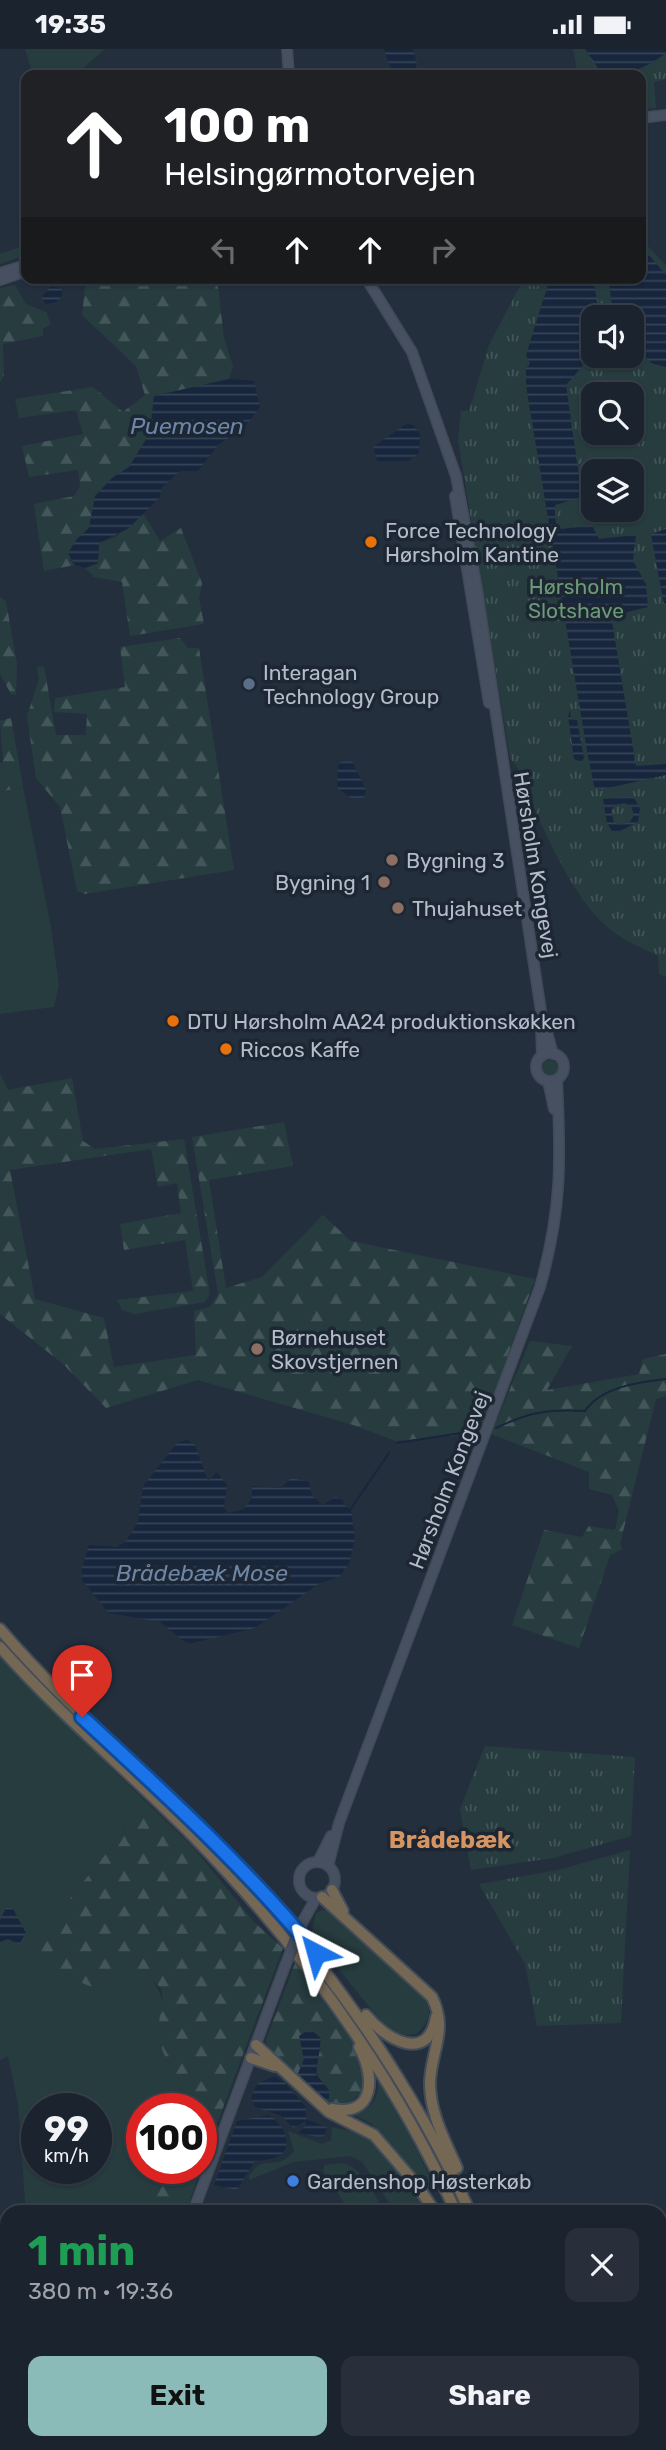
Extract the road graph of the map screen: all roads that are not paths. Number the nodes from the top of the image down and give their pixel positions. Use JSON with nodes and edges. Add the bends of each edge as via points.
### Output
{"nodes":[{"id":1,"x":287,"y":49,"type":"edge"},
{"id":2,"x":289,"y":70,"type":"edge"},
{"id":3,"x":666,"y":115,"type":"edge"},
{"id":4,"x":646,"y":117,"type":"edge"},
{"id":5,"x":21,"y":267,"type":"edge"},
{"id":6,"x":0,"y":273,"type":"edge"},
{"id":7,"x":21,"y":273,"type":"edge"},
{"id":8,"x":0,"y":280,"type":"edge"},
{"id":9,"x":370,"y":284,"type":"edge"},
{"id":10,"x":451,"y":467,"type":"junction"},
{"id":11,"x":468,"y":588,"type":"junction"},
{"id":12,"x":489,"y":665,"type":"junction"},
{"id":13,"x":496,"y":725,"type":"junction"},
{"id":14,"x":547,"y":1055,"type":"junction"},
{"id":15,"x":552,"y":1081,"type":"junction"},
{"id":16,"x":0,"y":1629,"type":"edge"},
{"id":17,"x":0,"y":1647,"type":"edge"},
{"id":18,"x":323,"y":1864,"type":"junction"},
{"id":19,"x":255,"y":1887,"type":"junction"},
{"id":20,"x":332,"y":1890,"type":"junction"},
{"id":21,"x":315,"y":1897,"type":"junction"},
{"id":22,"x":350,"y":1922,"type":"junction"},
{"id":23,"x":314,"y":1974,"type":"junction"},
{"id":24,"x":435,"y":2003,"type":"junction"},
{"id":25,"x":256,"y":2045,"type":"junction"},
{"id":26,"x":251,"y":2058,"type":"junction"},
{"id":27,"x":280,"y":2069,"type":"junction"},
{"id":28,"x":316,"y":2102,"type":"junction"},
{"id":29,"x":196,"y":2205,"type":"edge"},
{"id":30,"x":430,"y":2205,"type":"edge"},
{"id":31,"x":453,"y":2205,"type":"edge"},
{"id":32,"x":466,"y":2205,"type":"edge"},
{"id":33,"x":475,"y":2205,"type":"edge"}],
"edges":[{"from":1,"to":2,"type":"main road"},
{"from":3,"to":4,"type":"main road"},
{"from":5,"to":6,"type":"main road"},
{"from":7,"to":8,"type":"main road"},
{"from":9,"to":10,"type":"main road","name":"Hørsholm Kongevej","via":[[412,352]]},
{"from":10,"to":11,"type":"main road","name":"Hørsholm Kongevej"},
{"from":10,"to":12,"type":"main road","name":"Hørsholm Kongevej","via":[[466,523]]},
{"from":11,"to":12,"type":"main road","via":[[474,595]]},
{"from":11,"to":13,"type":"main road","name":"Hørsholm Kongevej"},
{"from":12,"to":13,"type":"main road","name":"Hørsholm Kongevej"},
{"from":13,"to":14,"type":"main road","name":"Hørsholm Kongevej"},
{"from":14,"to":15,"type":"main road","via":[[537,1070]]},
{"from":14,"to":15,"type":"main road","via":[[559,1056],[564,1065],[563,1074]]},
{"from":15,"to":18,"type":"main road","name":"Hørsholm Kongevej","via":[[560,1141],[559,1202],[540,1287]]},
{"from":16,"to":19,"type":"highway","via":[[73,1708]]},
{"from":17,"to":23,"type":"highway","via":[[57,1709],[194,1837]]},
{"from":18,"to":20,"type":"main road","via":[[335,1877]]},
{"from":18,"to":21,"type":"main road","via":[[307,1866],[301,1873],[301,1888]]},
{"from":19,"to":24,"type":"highway","via":[[286,1917],[386,2037],[408,2043],[425,2038],[434,2026]]},
{"from":19,"to":32,"type":"highway","via":[[378,2043],[420,2112]]},
{"from":20,"to":21,"type":"main road"},
{"from":20,"to":22,"type":"highway"},
{"from":21,"to":22,"type":"highway"},
{"from":21,"to":25,"type":"main road","bridge":true},
{"from":22,"to":24,"type":"highway","via":[[426,1989]]},
{"from":23,"to":28,"type":"highway","via":[[364,2055],[371,2079],[366,2097],[352,2108],[333,2109]]},
{"from":23,"to":31,"type":"highway","via":[[383,2073]]},
{"from":24,"to":33,"type":"highway","via":[[440,2026],[430,2082],[433,2110]]},
{"from":25,"to":26,"type":"main road"},
{"from":25,"to":27,"type":"highway"},
{"from":26,"to":27,"type":"highway"},
{"from":26,"to":29,"type":"main road"},
{"from":27,"to":28,"type":"highway"},
{"from":28,"to":30,"type":"highway","via":[[374,2135]]}]}
